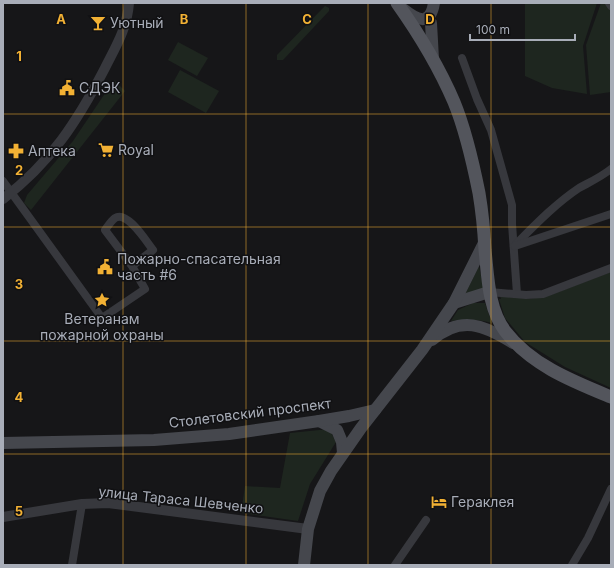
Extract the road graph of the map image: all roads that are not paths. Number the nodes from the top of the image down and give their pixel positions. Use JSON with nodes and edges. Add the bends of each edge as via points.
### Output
{"nodes":[{"id":1,"x":129,"y":3,"type":"edge"},
{"id":2,"x":609,"y":3,"type":"edge"},
{"id":3,"x":398,"y":5,"type":"edge"},
{"id":4,"x":611,"y":6,"type":"edge"},
{"id":5,"x":432,"y":12,"type":"edge"},
{"id":6,"x":419,"y":37,"type":"junction"},
{"id":7,"x":462,"y":58,"type":"dead end"},
{"id":8,"x":433,"y":59,"type":"junction"},
{"id":9,"x":611,"y":169,"type":"edge"},
{"id":10,"x":3,"y":181,"type":"edge"},
{"id":11,"x":7,"y":196,"type":"edge"},
{"id":12,"x":611,"y":214,"type":"edge"},
{"id":13,"x":485,"y":241,"type":"junction"},
{"id":14,"x":514,"y":246,"type":"junction"},
{"id":15,"x":132,"y":266,"type":"junction"},
{"id":16,"x":611,"y":268,"type":"edge"},
{"id":17,"x":489,"y":292,"type":"junction"},
{"id":18,"x":516,"y":294,"type":"junction"},
{"id":19,"x":454,"y":303,"type":"junction"},
{"id":20,"x":516,"y":344,"type":"junction"},
{"id":21,"x":422,"y":350,"type":"junction"},
{"id":22,"x":611,"y":393,"type":"edge"},
{"id":23,"x":611,"y":397,"type":"edge"},
{"id":24,"x":375,"y":410,"type":"junction"},
{"id":25,"x":319,"y":421,"type":"junction"},
{"id":26,"x":361,"y":428,"type":"junction"},
{"id":27,"x":3,"y":443,"type":"edge"},
{"id":28,"x":343,"y":453,"type":"junction"},
{"id":29,"x":611,"y":489,"type":"edge"},
{"id":30,"x":82,"y":504,"type":"junction"},
{"id":31,"x":3,"y":517,"type":"edge"},
{"id":32,"x":426,"y":520,"type":"dead end"},
{"id":33,"x":308,"y":529,"type":"junction"},
{"id":34,"x":72,"y":565,"type":"edge"},
{"id":35,"x":304,"y":565,"type":"edge"},
{"id":36,"x":394,"y":565,"type":"edge"},
{"id":37,"x":572,"y":565,"type":"edge"}],
"edges":[{"from":1,"to":11,"type":"street","via":[[118,45],[87,103],[43,164]]},
{"from":2,"to":4,"type":"street"},
{"from":3,"to":5,"type":"main road","via":[[414,18],[421,20]]},
{"from":3,"to":6,"type":"main road"},
{"from":5,"to":6,"type":"main road","via":[[426,33]]},
{"from":5,"to":8,"type":"main road"},
{"from":6,"to":8,"type":"main road"},
{"from":7,"to":14,"type":"street","via":[[491,130],[512,205]]},
{"from":8,"to":13,"type":"main road","via":[[462,126],[478,188]]},
{"from":9,"to":14,"type":"street","via":[[539,220]]},
{"from":10,"to":11,"type":"street"},
{"from":11,"to":15,"type":"street","via":[[102,318],[145,289]]},
{"from":12,"to":14,"type":"street"},
{"from":13,"to":17,"type":"main road"},
{"from":13,"to":19,"type":"main road"},
{"from":14,"to":18,"type":"street"},
{"from":15,"to":15,"type":"street","via":[[105,230],[115,218],[122,216],[129,219],[153,250]]},
{"from":16,"to":18,"type":"street","via":[[543,294]]},
{"from":17,"to":18,"type":"street"},
{"from":17,"to":19,"type":"main road"},
{"from":17,"to":20,"type":"main road","via":[[497,317]]},
{"from":17,"to":22,"type":"main road","via":[[513,333],[532,354],[565,373]]},
{"from":19,"to":21,"type":"main road"},
{"from":20,"to":21,"type":"main road","via":[[493,330],[464,325],[451,327],[442,332]]},
{"from":20,"to":23,"type":"main road","via":[[532,358],[561,375]]},
{"from":21,"to":24,"type":"main road"},
{"from":24,"to":25,"type":"main road","name":"Столетовский проспект"},
{"from":24,"to":26,"type":"main road"},
{"from":25,"to":26,"type":"main road","via":[[353,424]]},
{"from":25,"to":27,"type":"main road","name":"Столетовский проспект","via":[[229,434],[162,439]]},
{"from":25,"to":28,"type":"main road","via":[[337,430]]},
{"from":26,"to":28,"type":"main road"},
{"from":28,"to":33,"type":"main road","via":[[320,491]]},
{"from":29,"to":37,"type":"street"},
{"from":30,"to":31,"type":"street","name":"улица Тараса Шевченко"},
{"from":30,"to":33,"type":"street","name":"улица Тараса Шевченко","via":[[108,503]]},
{"from":30,"to":34,"type":"street"},
{"from":32,"to":36,"type":"street"},
{"from":33,"to":35,"type":"main road"}]}
